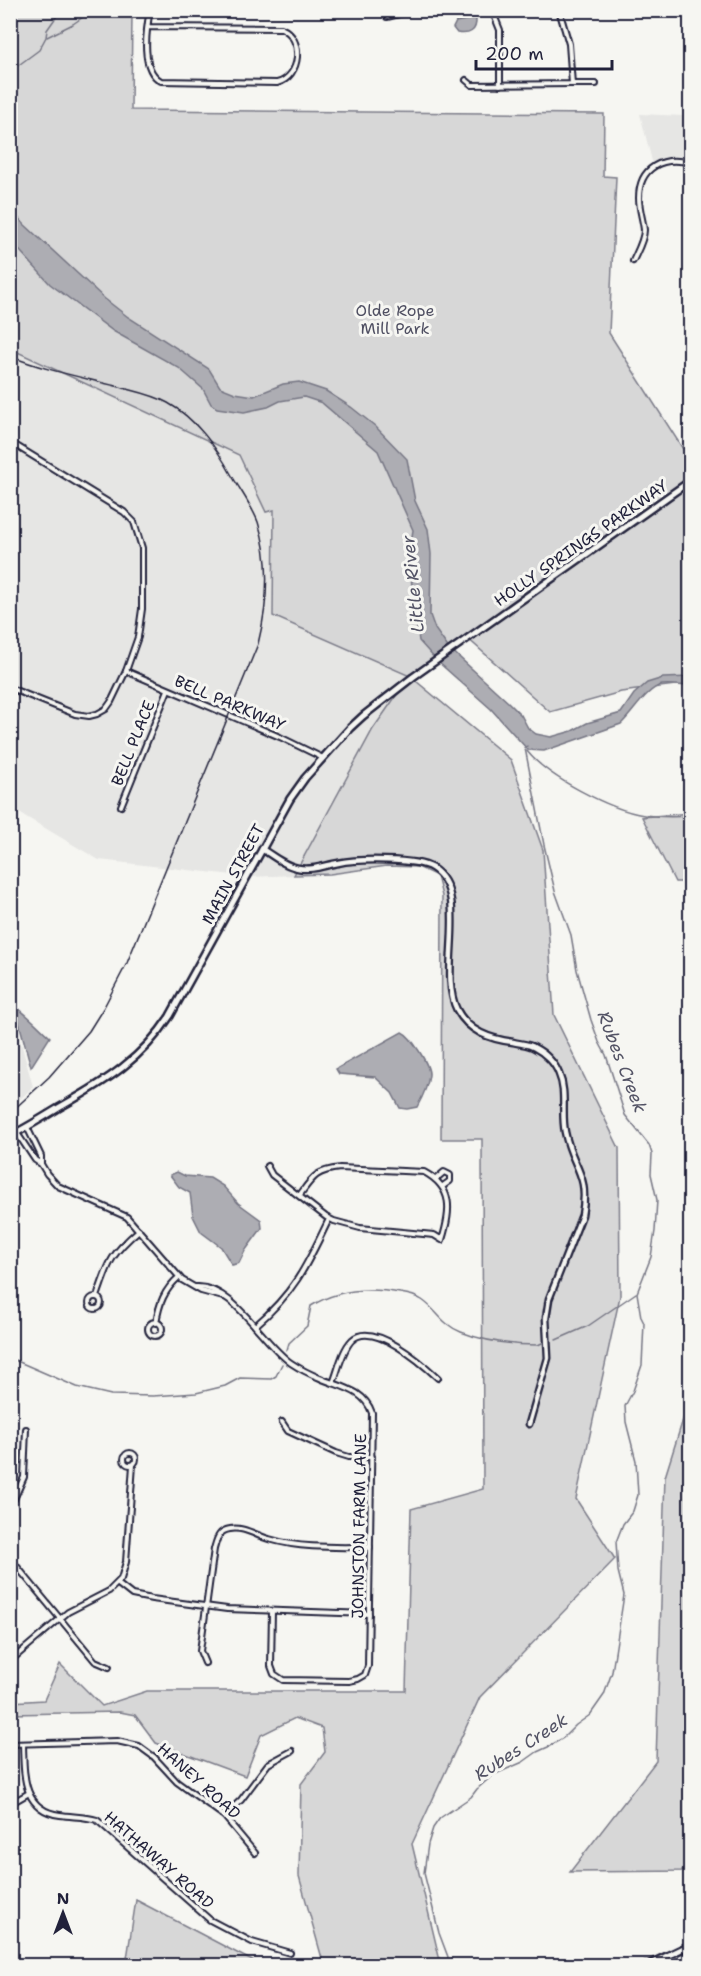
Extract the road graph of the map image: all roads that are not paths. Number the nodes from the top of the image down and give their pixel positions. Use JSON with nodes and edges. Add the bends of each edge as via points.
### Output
{"nodes":[{"id":1,"x":150,"y":10,"type":"edge"},
{"id":2,"x":387,"y":10,"type":"edge"},
{"id":3,"x":415,"y":10,"type":"edge"},
{"id":4,"x":492,"y":10,"type":"edge"},
{"id":5,"x":559,"y":10,"type":"edge"},
{"id":6,"x":148,"y":27,"type":"junction"},
{"id":7,"x":466,"y":80,"type":"dead end"},
{"id":8,"x":572,"y":84,"type":"junction"},
{"id":9,"x":596,"y":84,"type":"dead end"},
{"id":10,"x":500,"y":85,"type":"junction"},
{"id":11,"x":690,"y":163,"type":"edge"},
{"id":12,"x":633,"y":261,"type":"dead end"},
{"id":13,"x":10,"y":442,"type":"edge"},
{"id":14,"x":690,"y":481,"type":"edge"},
{"id":15,"x":487,"y":626,"type":"joint"},
{"id":16,"x":126,"y":671,"type":"junction"},
{"id":17,"x":10,"y":688,"type":"edge"},
{"id":18,"x":168,"y":690,"type":"junction"},
{"id":19,"x":323,"y":758,"type":"junction"},
{"id":20,"x":120,"y":806,"type":"dead end"},
{"id":21,"x":262,"y":849,"type":"junction"},
{"id":22,"x":27,"y":1127,"type":"junction"},
{"id":23,"x":17,"y":1133,"type":"junction"},
{"id":24,"x":10,"y":1136,"type":"edge"},
{"id":25,"x":41,"y":1164,"type":"junction"},
{"id":26,"x":267,"y":1166,"type":"dead end"},
{"id":27,"x":437,"y":1178,"type":"junction"},
{"id":28,"x":443,"y":1186,"type":"junction"},
{"id":29,"x":299,"y":1196,"type":"junction"},
{"id":30,"x":329,"y":1219,"type":"junction"},
{"id":31,"x":140,"y":1230,"type":"junction"},
{"id":32,"x":179,"y":1276,"type":"junction"},
{"id":33,"x":97,"y":1298,"type":"dead end"},
{"id":34,"x":156,"y":1323,"type":"dead end"},
{"id":35,"x":255,"y":1326,"type":"junction"},
{"id":36,"x":438,"y":1378,"type":"dead end"},
{"id":37,"x":333,"y":1383,"type":"junction"},
{"id":38,"x":282,"y":1422,"type":"dead end"},
{"id":39,"x":529,"y":1424,"type":"dead end"},
{"id":40,"x":26,"y":1429,"type":"dead end"},
{"id":41,"x":372,"y":1457,"type":"junction"},
{"id":42,"x":133,"y":1465,"type":"dead end"},
{"id":43,"x":10,"y":1508,"type":"edge"},
{"id":44,"x":370,"y":1547,"type":"junction"},
{"id":45,"x":10,"y":1558,"type":"edge"},
{"id":46,"x":118,"y":1584,"type":"junction"},
{"id":47,"x":207,"y":1606,"type":"junction"},
{"id":48,"x":272,"y":1611,"type":"junction"},
{"id":49,"x":369,"y":1614,"type":"junction"},
{"id":50,"x":59,"y":1618,"type":"junction"},
{"id":51,"x":10,"y":1658,"type":"edge"},
{"id":52,"x":205,"y":1663,"type":"dead end"},
{"id":53,"x":109,"y":1667,"type":"dead end"},
{"id":54,"x":10,"y":1744,"type":"edge"},
{"id":55,"x":23,"y":1744,"type":"junction"},
{"id":56,"x":292,"y":1751,"type":"dead end"},
{"id":57,"x":29,"y":1793,"type":"junction"},
{"id":58,"x":10,"y":1804,"type":"edge"},
{"id":59,"x":224,"y":1816,"type":"junction"},
{"id":60,"x":255,"y":1853,"type":"dead end"},
{"id":61,"x":690,"y":1945,"type":"edge"},
{"id":62,"x":290,"y":1953,"type":"dead end"},
{"id":63,"x":646,"y":1965,"type":"edge"}],
"edges":[{"from":1,"to":6,"type":"street"},
{"from":2,"to":3,"type":"street","via":[[387,17]]},
{"from":4,"to":10,"type":"street","via":[[500,30]]},
{"from":5,"to":8,"type":"street","via":[[572,61]]},
{"from":6,"to":6,"type":"street","via":[[147,64],[152,75],[161,81],[277,82],[289,78],[294,71],[295,39],[281,28]]},
{"from":7,"to":10,"type":"street","via":[[472,85]]},
{"from":8,"to":9,"type":"street"},
{"from":8,"to":10,"type":"street"},
{"from":11,"to":12,"type":"street","via":[[669,160],[647,172],[639,198],[644,232]]},
{"from":13,"to":16,"type":"street","via":[[134,522],[142,548],[142,609],[138,637]]},
{"from":14,"to":15,"type":"main road","name":"HOLLY SPRINGS PARKWAY"},
{"from":15,"to":19,"type":"main road","name":"MAIN STREET","via":[[363,716]]},
{"from":16,"to":17,"type":"street","via":[[106,709],[89,716]]},
{"from":16,"to":18,"type":"street","name":"BELL PARKWAY"},
{"from":18,"to":19,"type":"street","name":"BELL PARKWAY"},
{"from":18,"to":20,"type":"street","name":"BELL PLACE"},
{"from":19,"to":21,"type":"main road","name":"MAIN STREET","via":[[290,800]]},
{"from":21,"to":22,"type":"main road","name":"MAIN STREET","via":[[171,1016],[155,1037],[126,1066]]},
{"from":21,"to":39,"type":"street","via":[[298,868],[360,861],[419,862],[434,869],[446,882],[451,898],[450,986],[458,1012],[482,1035],[534,1047],[552,1062],[561,1077],[565,1134],[583,1178],[585,1202],[547,1308],[548,1358]]},
{"from":22,"to":23,"type":"main road","name":"MAIN STREET"},
{"from":22,"to":25,"type":"street","name":"JOHNSTON FARM LANE"},
{"from":23,"to":24,"type":"main road","name":"MAIN STREET"},
{"from":23,"to":25,"type":"street","name":"JOHNSTON FARM LANE"},
{"from":25,"to":31,"type":"street","name":"JOHNSTON FARM LANE","via":[[63,1190],[127,1217]]},
{"from":26,"to":29,"type":"street","via":[[272,1175]]},
{"from":27,"to":28,"type":"street"},
{"from":27,"to":28,"type":"street","via":[[444,1172],[450,1175],[450,1181]]},
{"from":27,"to":29,"type":"street","via":[[424,1172],[340,1168],[315,1175]]},
{"from":28,"to":30,"type":"street","via":[[449,1210],[442,1240],[434,1235],[360,1228]]},
{"from":29,"to":30,"type":"street"},
{"from":30,"to":35,"type":"street","via":[[302,1275]]},
{"from":31,"to":32,"type":"street","name":"JOHNSTON FARM LANE"},
{"from":31,"to":33,"type":"street","via":[[112,1257]]},
{"from":32,"to":34,"type":"street","via":[[164,1294]]},
{"from":32,"to":35,"type":"street","name":"JOHNSTON FARM LANE","via":[[201,1292],[223,1297]]},
{"from":35,"to":37,"type":"street","name":"JOHNSTON FARM LANE","via":[[291,1363]]},
{"from":36,"to":37,"type":"street","via":[[405,1351],[364,1335],[350,1344]]},
{"from":37,"to":41,"type":"street","name":"JOHNSTON FARM LANE","via":[[353,1391],[369,1406],[373,1419]]},
{"from":38,"to":41,"type":"street","via":[[288,1431],[336,1453]]},
{"from":40,"to":43,"type":"street","via":[[24,1477]]},
{"from":41,"to":44,"type":"street","name":"JOHNSTON FARM LANE"},
{"from":42,"to":46,"type":"street","via":[[126,1562]]},
{"from":44,"to":47,"type":"street","via":[[288,1545],[237,1528],[222,1531],[214,1549]]},
{"from":44,"to":49,"type":"street","name":"JOHNSTON FARM LANE"},
{"from":45,"to":50,"type":"street"},
{"from":46,"to":47,"type":"street","via":[[141,1597]]},
{"from":46,"to":50,"type":"street"},
{"from":47,"to":48,"type":"street"},
{"from":47,"to":52,"type":"street","via":[[200,1651]]},
{"from":48,"to":49,"type":"street"},
{"from":48,"to":49,"type":"street","name":"JOHNSTON FARM LANE","via":[[274,1674],[284,1680],[314,1681],[358,1680],[364,1675],[368,1666]]},
{"from":50,"to":51,"type":"street"},
{"from":50,"to":53,"type":"street","via":[[95,1662]]},
{"from":54,"to":55,"type":"street","name":"HANEY ROAD"},
{"from":55,"to":57,"type":"street","via":[[24,1781]]},
{"from":55,"to":59,"type":"street","name":"HANEY ROAD","via":[[129,1742],[146,1750],[177,1782]]},
{"from":56,"to":59,"type":"street","via":[[268,1764]]},
{"from":57,"to":58,"type":"street"},
{"from":57,"to":62,"type":"street","name":"HATHAWAY ROAD","via":[[49,1812],[98,1820],[210,1920],[252,1942]]},
{"from":59,"to":60,"type":"street","name":"HANEY ROAD"},
{"from":61,"to":63,"type":"main road"}]}
